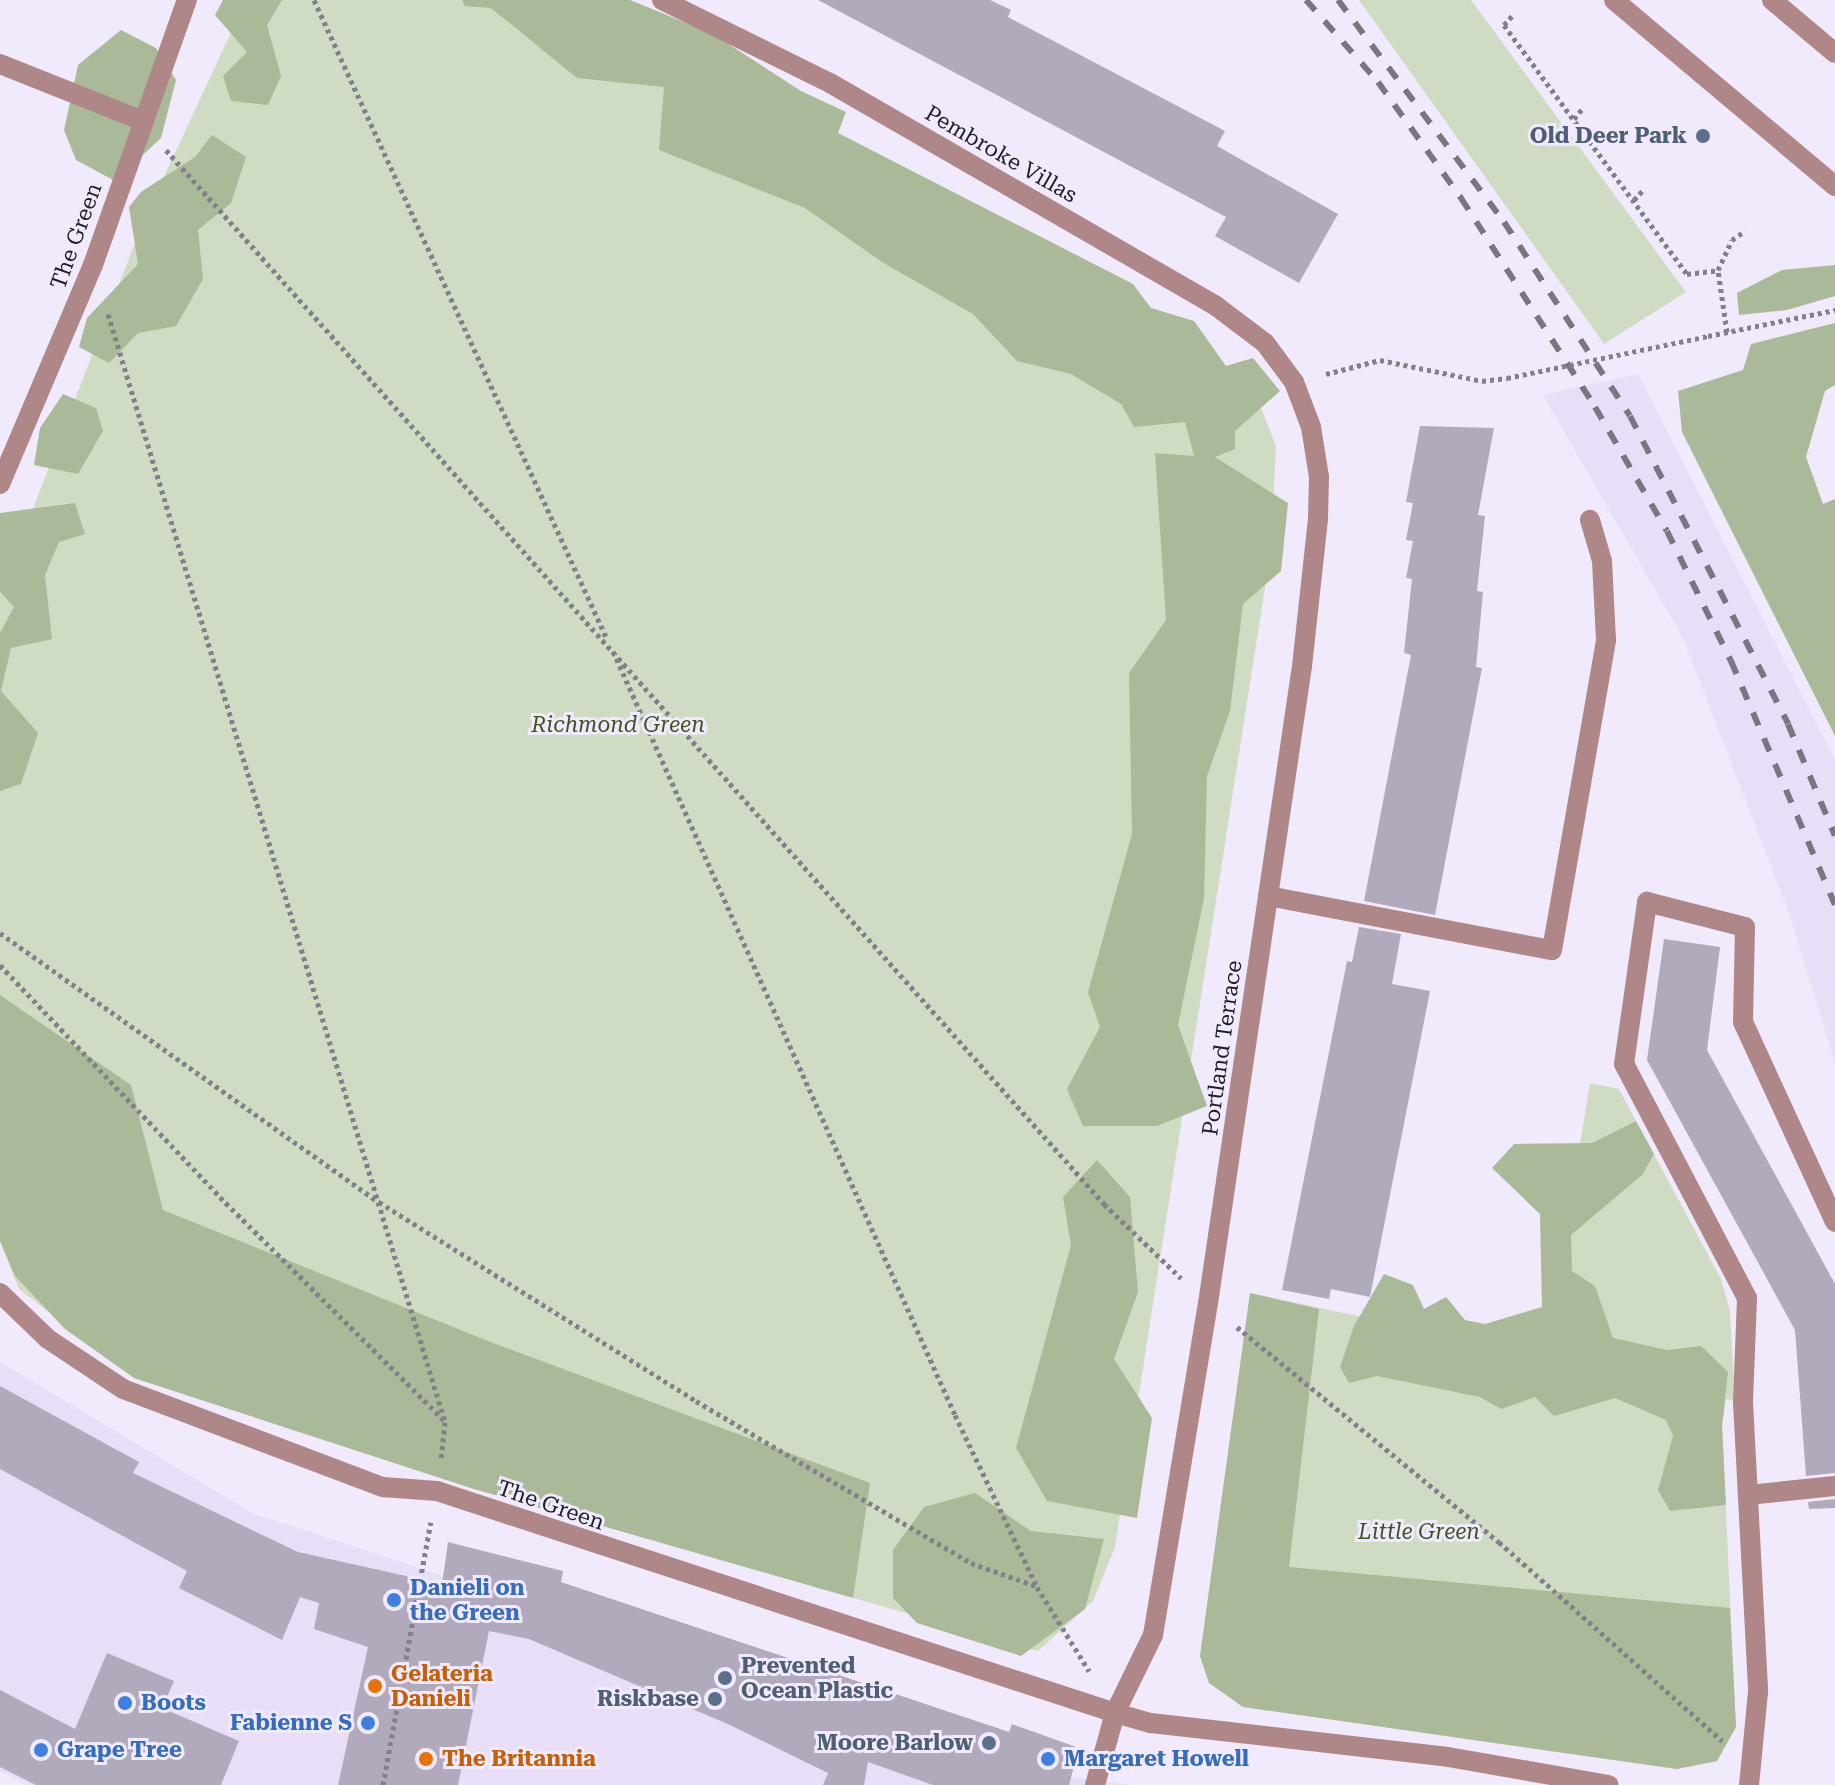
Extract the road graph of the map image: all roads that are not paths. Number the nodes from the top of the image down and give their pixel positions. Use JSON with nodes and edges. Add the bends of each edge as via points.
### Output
{"nodes":[{"id":1,"x":187,"y":0,"type":"edge"},
{"id":2,"x":662,"y":0,"type":"edge"},
{"id":3,"x":1614,"y":0,"type":"edge"},
{"id":4,"x":1772,"y":0,"type":"edge"},
{"id":5,"x":1835,"y":53,"type":"edge"},
{"id":6,"x":0,"y":64,"type":"edge"},
{"id":7,"x":141,"y":120,"type":"junction"},
{"id":8,"x":1832,"y":179,"type":"edge"},
{"id":9,"x":1294,"y":382,"type":"joint"},
{"id":10,"x":0,"y":484,"type":"edge"},
{"id":11,"x":1590,"y":520,"type":"dead end"},
{"id":12,"x":1268,"y":896,"type":"junction"},
{"id":13,"x":1835,"y":1222,"type":"edge"},
{"id":14,"x":0,"y":1293,"type":"edge"},
{"id":15,"x":1835,"y":1486,"type":"edge"},
{"id":16,"x":1748,"y":1495,"type":"junction"},
{"id":17,"x":1115,"y":1713,"type":"junction"},
{"id":18,"x":1749,"y":1778,"type":"edge"},
{"id":19,"x":1095,"y":1785,"type":"edge"},
{"id":20,"x":1609,"y":1785,"type":"edge"}],
"edges":[{"from":1,"to":7,"type":"street","name":"The Green"},
{"from":2,"to":9,"type":"street","name":"Pembroke Villas","via":[[830,83],[1216,306],[1265,343]]},
{"from":3,"to":8,"type":"street"},
{"from":4,"to":5,"type":"street"},
{"from":6,"to":7,"type":"street"},
{"from":7,"to":10,"type":"street","name":"The Green","via":[[93,265]]},
{"from":9,"to":12,"type":"street","name":"Portland Terrace","via":[[1311,427],[1318,519]]},
{"from":11,"to":12,"type":"street","via":[[1602,561],[1606,640],[1552,950]]},
{"from":12,"to":17,"type":"street","name":"Portland Terrace","via":[[1153,1635]]},
{"from":13,"to":16,"type":"street","via":[[1743,1022],[1745,927],[1647,902],[1624,1064],[1747,1298],[1743,1402]]},
{"from":14,"to":17,"type":"street","name":"The Green","via":[[48,1339],[123,1389],[383,1487],[437,1491]]},
{"from":15,"to":16,"type":"street"},
{"from":16,"to":18,"type":"street","via":[[1758,1692]]},
{"from":17,"to":19,"type":"street","name":"Portland Terrace"},
{"from":17,"to":20,"type":"street","via":[[1151,1723],[1448,1757]]}]}
